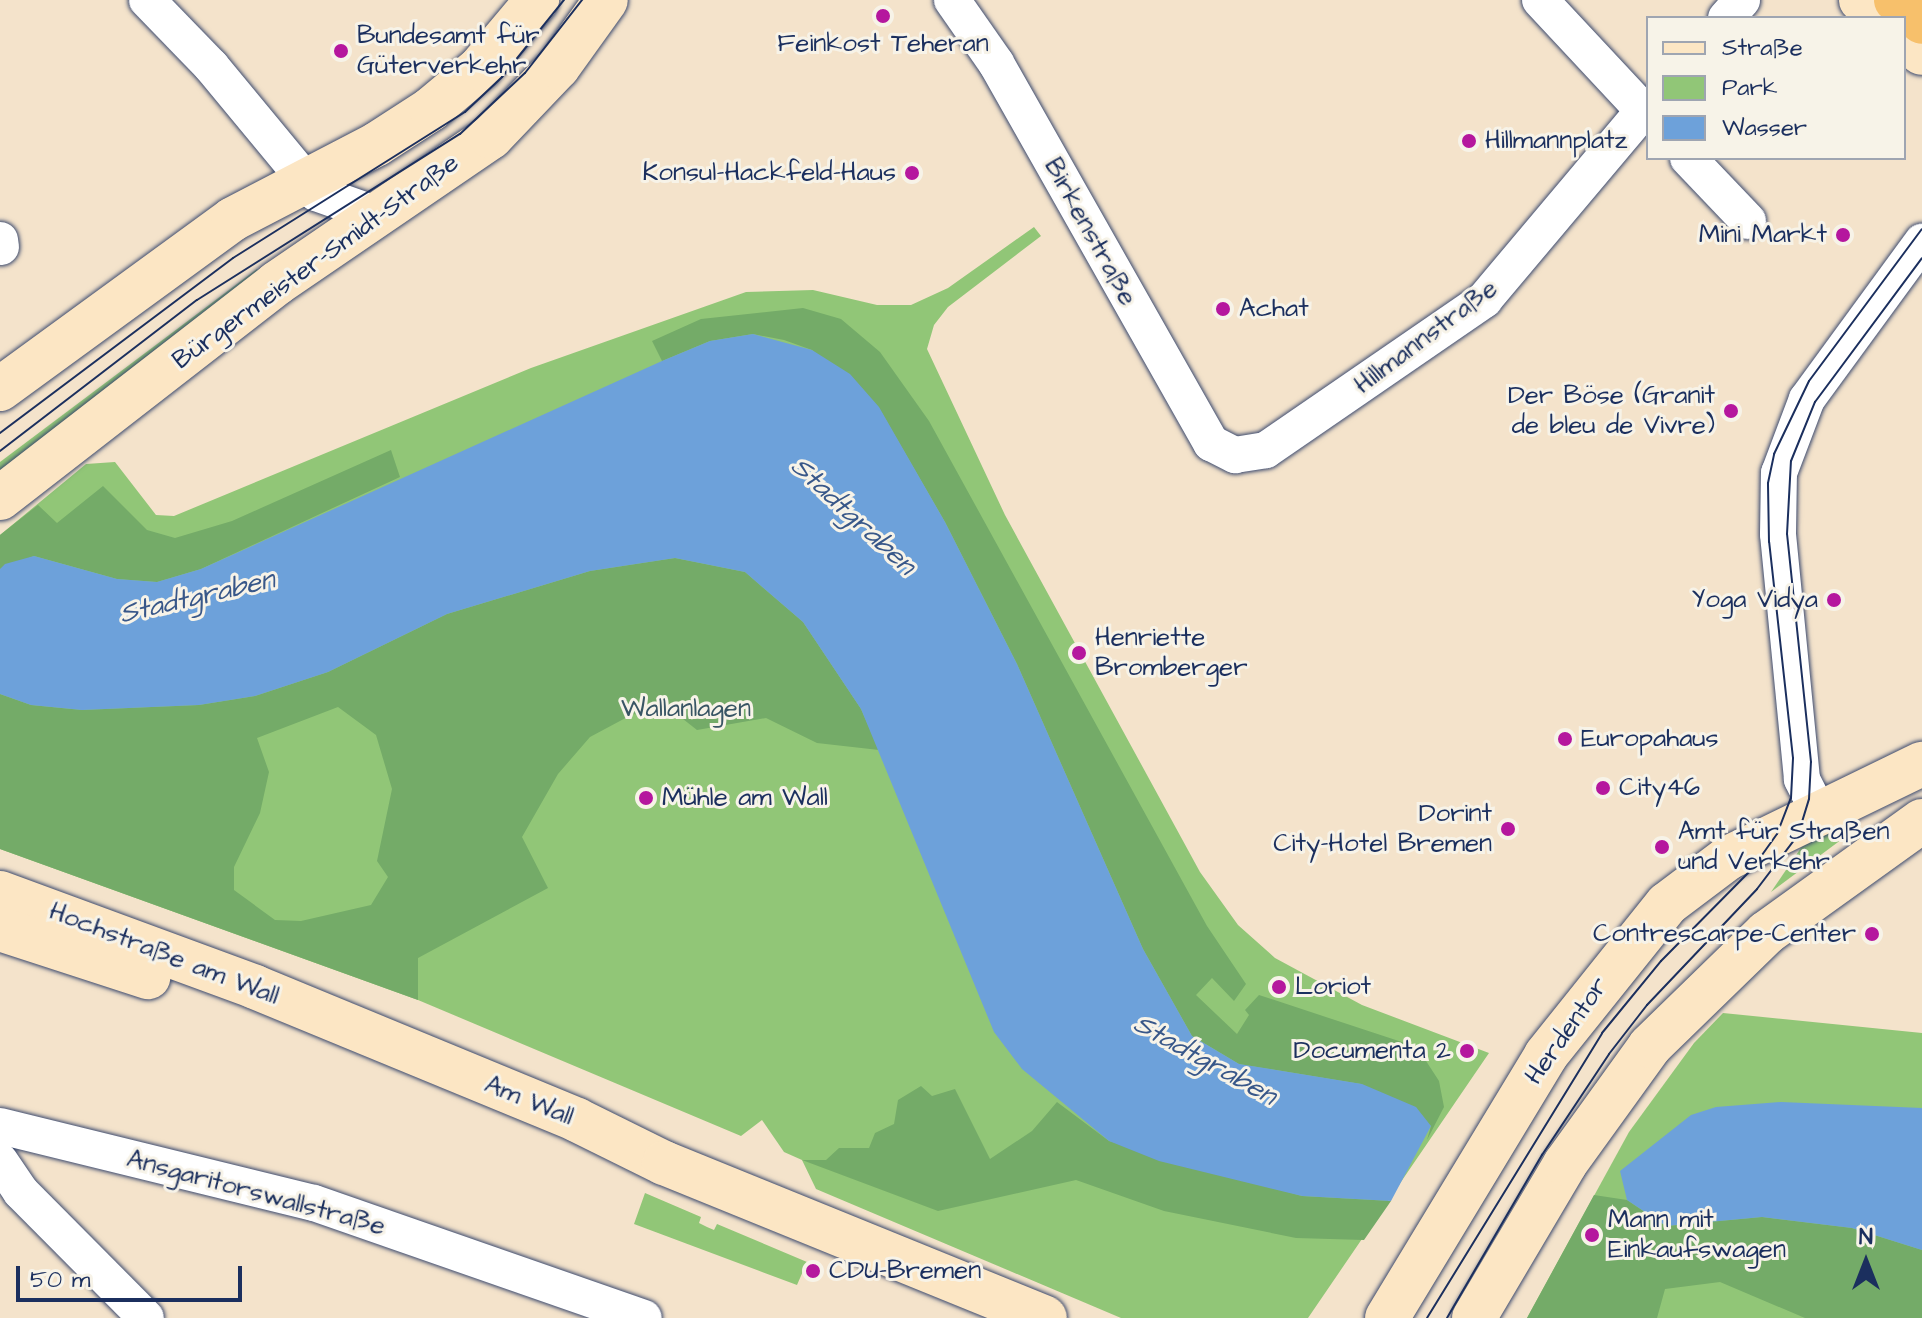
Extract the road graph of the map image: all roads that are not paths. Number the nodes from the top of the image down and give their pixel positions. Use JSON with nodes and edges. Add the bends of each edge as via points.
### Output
{"nodes":[{"id":1,"x":147,"y":0,"type":"edge"},
{"id":2,"x":537,"y":0,"type":"edge"},
{"id":3,"x":606,"y":0,"type":"edge"},
{"id":4,"x":952,"y":0,"type":"edge"},
{"id":5,"x":1540,"y":0,"type":"edge"},
{"id":6,"x":1742,"y":0,"type":"edge"},
{"id":7,"x":1861,"y":0,"type":"edge"},
{"id":8,"x":1896,"y":0,"type":"edge"},
{"id":9,"x":1728,"y":16,"type":"edge"},
{"id":10,"x":1879,"y":16,"type":"edge"},
{"id":11,"x":1922,"y":22,"type":"edge"},
{"id":12,"x":1906,"y":40,"type":"edge"},
{"id":13,"x":1922,"y":53,"type":"edge"},
{"id":14,"x":1646,"y":111,"type":"edge"},
{"id":15,"x":1690,"y":160,"type":"edge"},
{"id":16,"x":304,"y":179,"type":"junction"},
{"id":17,"x":378,"y":215,"type":"junction"},
{"id":18,"x":1748,"y":221,"type":"dead end"},
{"id":19,"x":1922,"y":242,"type":"edge"},
{"id":20,"x":0,"y":389,"type":"edge"},
{"id":21,"x":1235,"y":455,"type":"joint"},
{"id":22,"x":0,"y":498,"type":"edge"},
{"id":23,"x":1922,"y":764,"type":"edge"},
{"id":24,"x":1819,"y":813,"type":"junction"},
{"id":25,"x":1922,"y":821,"type":"edge"},
{"id":26,"x":0,"y":893,"type":"edge"},
{"id":27,"x":0,"y":929,"type":"edge"},
{"id":28,"x":327,"y":1017,"type":"junction"},
{"id":29,"x":0,"y":1126,"type":"edge"},
{"id":30,"x":0,"y":1161,"type":"edge"},
{"id":31,"x":146,"y":1318,"type":"edge"},
{"id":32,"x":644,"y":1318,"type":"edge"},
{"id":33,"x":1045,"y":1318,"type":"edge"},
{"id":34,"x":1387,"y":1318,"type":"edge"},
{"id":35,"x":1474,"y":1318,"type":"edge"}],
"edges":[{"from":1,"to":16,"type":"street","via":[[211,66]]},
{"from":2,"to":16,"type":"main road","via":[[480,68],[431,109],[377,144]]},
{"from":3,"to":17,"type":"main road","name":"Bürgermeister-Smidt-Straße","via":[[558,67],[491,137]]},
{"from":4,"to":21,"type":"street","name":"Birkenstraße","via":[[996,63],[1211,443]]},
{"from":5,"to":14,"type":"street"},
{"from":6,"to":9,"type":"street"},
{"from":7,"to":10,"type":"main road"},
{"from":8,"to":11,"type":"highway"},
{"from":12,"to":13,"type":"main road"},
{"from":14,"to":21,"type":"street","name":"Hillmannstraße","via":[[1484,300],[1266,450]]},
{"from":15,"to":18,"type":"street"},
{"from":16,"to":17,"type":"street","via":[[333,202]]},
{"from":16,"to":20,"type":"main road","via":[[233,219]]},
{"from":17,"to":22,"type":"main road","name":"Bürgermeister-Smidt-Straße","via":[[277,283]]},
{"from":19,"to":24,"type":"street","via":[[1807,399],[1779,473],[1778,534],[1802,779]]},
{"from":23,"to":24,"type":"main road","name":"Herdentor"},
{"from":24,"to":34,"type":"main road","name":"Herdentor","via":[[1706,873],[1667,904],[1622,954],[1546,1055]]},
{"from":25,"to":35,"type":"main road","via":[[1766,933],[1650,1046],[1565,1164]]},
{"from":26,"to":28,"type":"main road","name":"Hochstraße am Wall"},
{"from":27,"to":28,"type":"main road","name":"Am Wall","via":[[289,1022]]},
{"from":28,"to":33,"type":"main road","name":"Am Wall","via":[[585,1123],[676,1168]]},
{"from":29,"to":32,"type":"street","name":"Ansgaritorswallstraße","via":[[314,1203]]},
{"from":30,"to":31,"type":"street","via":[[21,1192]]}]}
